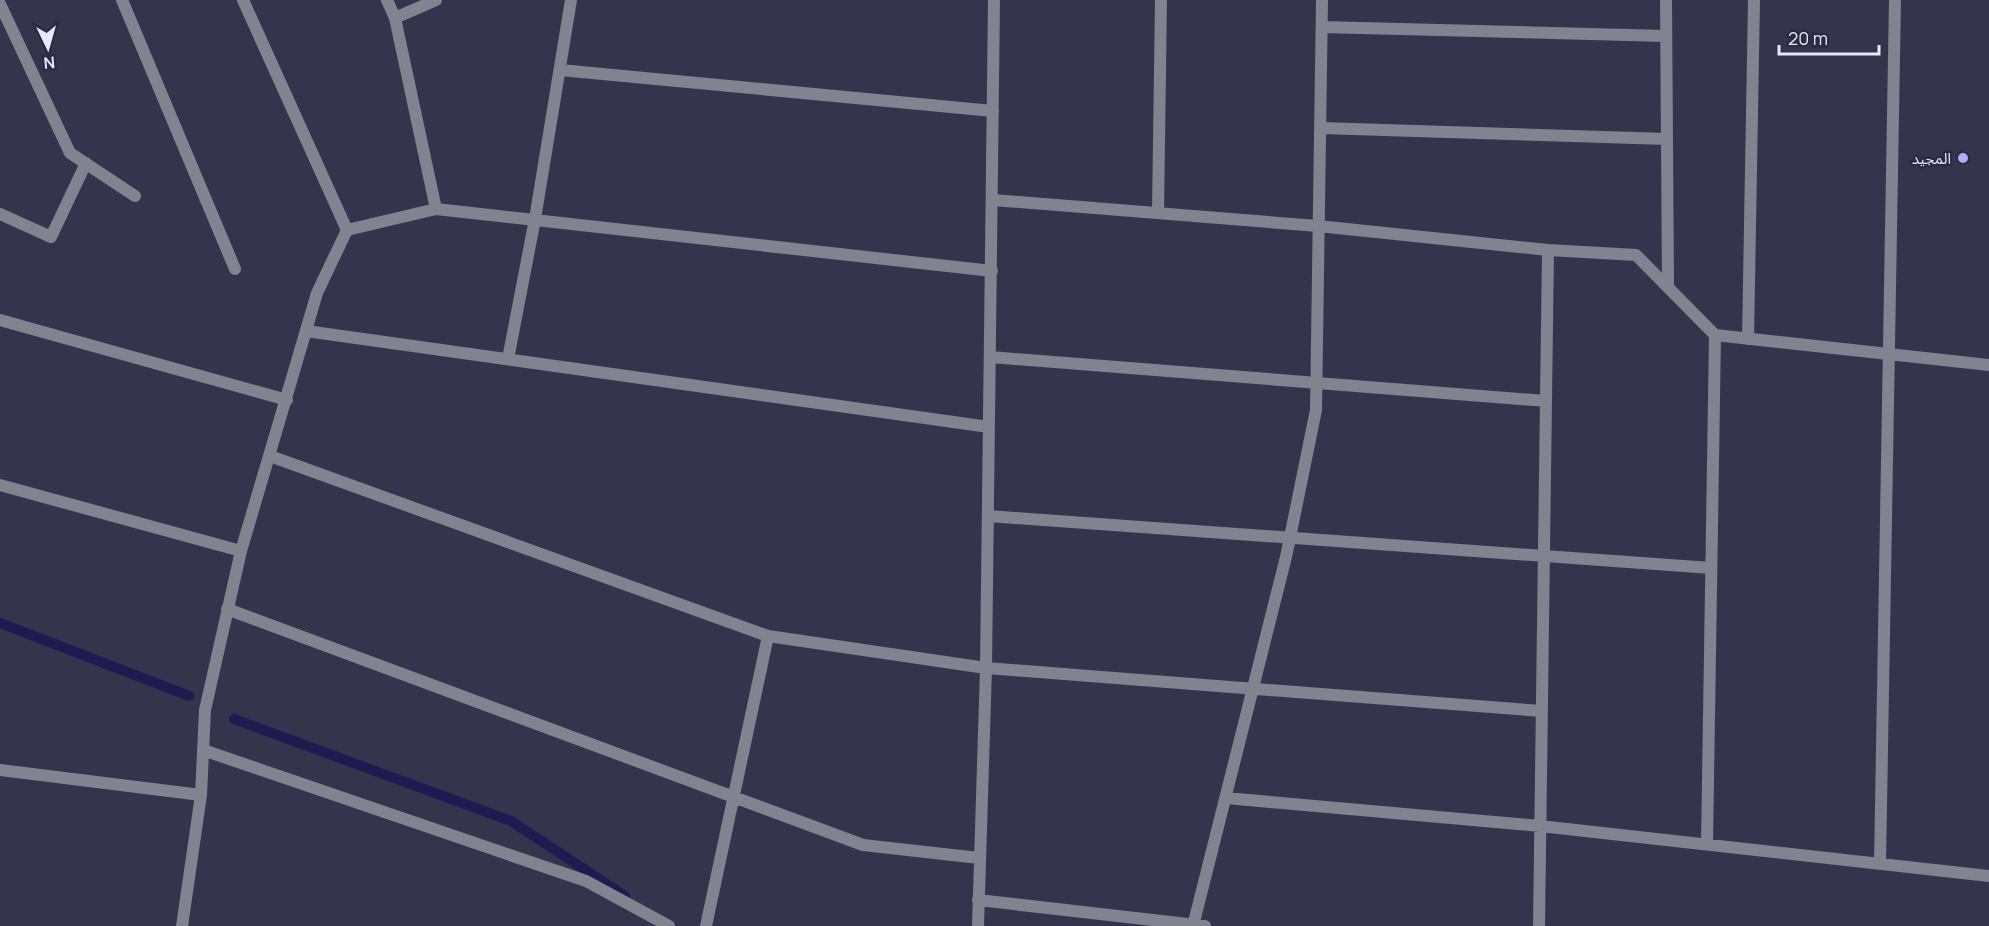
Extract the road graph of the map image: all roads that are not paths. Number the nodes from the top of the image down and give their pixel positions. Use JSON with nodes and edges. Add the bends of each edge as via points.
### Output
{"nodes":[{"id":1,"x":122,"y":0,"type":"edge"},
{"id":2,"x":243,"y":0,"type":"edge"},
{"id":3,"x":387,"y":0,"type":"edge"},
{"id":4,"x":436,"y":0,"type":"edge"},
{"id":5,"x":571,"y":0,"type":"edge"},
{"id":6,"x":994,"y":0,"type":"edge"},
{"id":7,"x":1161,"y":0,"type":"edge"},
{"id":8,"x":1322,"y":0,"type":"edge"},
{"id":9,"x":1666,"y":0,"type":"edge"},
{"id":10,"x":1754,"y":0,"type":"edge"},
{"id":11,"x":1895,"y":0,"type":"edge"},
{"id":12,"x":0,"y":4,"type":"edge"},
{"id":13,"x":395,"y":18,"type":"junction"},
{"id":14,"x":1322,"y":27,"type":"junction"},
{"id":15,"x":1666,"y":36,"type":"junction"},
{"id":16,"x":560,"y":70,"type":"junction"},
{"id":17,"x":993,"y":111,"type":"junction"},
{"id":18,"x":1321,"y":128,"type":"junction"},
{"id":19,"x":1667,"y":139,"type":"junction"},
{"id":20,"x":86,"y":163,"type":"junction"},
{"id":21,"x":135,"y":196,"type":"dead end"},
{"id":22,"x":993,"y":200,"type":"junction"},
{"id":23,"x":436,"y":209,"type":"junction"},
{"id":24,"x":1158,"y":213,"type":"junction"},
{"id":25,"x":0,"y":214,"type":"edge"},
{"id":26,"x":535,"y":219,"type":"junction"},
{"id":27,"x":1318,"y":226,"type":"junction"},
{"id":28,"x":347,"y":230,"type":"junction"},
{"id":29,"x":1548,"y":250,"type":"junction"},
{"id":30,"x":235,"y":269,"type":"dead end"},
{"id":31,"x":992,"y":271,"type":"junction"},
{"id":32,"x":1668,"y":287,"type":"junction"},
{"id":33,"x":0,"y":320,"type":"edge"},
{"id":34,"x":306,"y":331,"type":"junction"},
{"id":35,"x":1715,"y":335,"type":"junction"},
{"id":36,"x":1748,"y":339,"type":"junction"},
{"id":37,"x":1889,"y":354,"type":"junction"},
{"id":38,"x":990,"y":357,"type":"junction"},
{"id":39,"x":508,"y":359,"type":"junction"},
{"id":40,"x":1989,"y":365,"type":"edge"},
{"id":41,"x":1316,"y":383,"type":"junction"},
{"id":42,"x":287,"y":400,"type":"junction"},
{"id":43,"x":1546,"y":401,"type":"junction"},
{"id":44,"x":989,"y":427,"type":"junction"},
{"id":45,"x":270,"y":456,"type":"junction"},
{"id":46,"x":0,"y":485,"type":"edge"},
{"id":47,"x":988,"y":516,"type":"junction"},
{"id":48,"x":1290,"y":538,"type":"junction"},
{"id":49,"x":241,"y":551,"type":"junction"},
{"id":50,"x":1544,"y":556,"type":"junction"},
{"id":51,"x":1711,"y":568,"type":"junction"},
{"id":52,"x":228,"y":609,"type":"junction"},
{"id":53,"x":768,"y":636,"type":"junction"},
{"id":54,"x":986,"y":668,"type":"junction"},
{"id":55,"x":1253,"y":690,"type":"junction"},
{"id":56,"x":1541,"y":711,"type":"junction"},
{"id":57,"x":203,"y":750,"type":"junction"},
{"id":58,"x":0,"y":770,"type":"edge"},
{"id":59,"x":201,"y":795,"type":"junction"},
{"id":60,"x":733,"y":796,"type":"junction"},
{"id":61,"x":1226,"y":798,"type":"junction"},
{"id":62,"x":1540,"y":826,"type":"junction"},
{"id":63,"x":1707,"y":844,"type":"junction"},
{"id":64,"x":979,"y":858,"type":"junction"},
{"id":65,"x":1880,"y":864,"type":"junction"},
{"id":66,"x":1989,"y":876,"type":"edge"},
{"id":67,"x":978,"y":900,"type":"junction"},
{"id":68,"x":182,"y":926,"type":"edge"},
{"id":69,"x":669,"y":926,"type":"edge"},
{"id":70,"x":706,"y":926,"type":"edge"},
{"id":71,"x":978,"y":926,"type":"edge"},
{"id":72,"x":1197,"y":926,"type":"edge"},
{"id":73,"x":1539,"y":926,"type":"edge"}],
"edges":[{"from":1,"to":30,"type":"street"},
{"from":2,"to":28,"type":"street"},
{"from":3,"to":13,"type":"street"},
{"from":4,"to":13,"type":"street"},
{"from":5,"to":16,"type":"street"},
{"from":6,"to":17,"type":"street"},
{"from":7,"to":24,"type":"street"},
{"from":8,"to":14,"type":"street"},
{"from":9,"to":15,"type":"street"},
{"from":10,"to":36,"type":"street"},
{"from":11,"to":37,"type":"street"},
{"from":12,"to":20,"type":"street","via":[[70,153]]},
{"from":13,"to":23,"type":"street"},
{"from":14,"to":15,"type":"street"},
{"from":14,"to":18,"type":"street"},
{"from":15,"to":19,"type":"street"},
{"from":16,"to":17,"type":"street"},
{"from":16,"to":26,"type":"street"},
{"from":17,"to":22,"type":"street"},
{"from":18,"to":19,"type":"street"},
{"from":18,"to":27,"type":"street"},
{"from":19,"to":32,"type":"street"},
{"from":20,"to":21,"type":"street"},
{"from":20,"to":25,"type":"street","via":[[51,237]]},
{"from":22,"to":24,"type":"street"},
{"from":22,"to":31,"type":"street"},
{"from":23,"to":26,"type":"street"},
{"from":23,"to":28,"type":"street"},
{"from":24,"to":27,"type":"street"},
{"from":26,"to":31,"type":"street"},
{"from":26,"to":39,"type":"street"},
{"from":27,"to":29,"type":"street"},
{"from":27,"to":41,"type":"street"},
{"from":28,"to":34,"type":"street","via":[[317,293]]},
{"from":29,"to":32,"type":"street","via":[[1636,255]]},
{"from":29,"to":43,"type":"street"},
{"from":31,"to":38,"type":"street"},
{"from":32,"to":35,"type":"street"},
{"from":33,"to":42,"type":"street"},
{"from":34,"to":39,"type":"street"},
{"from":34,"to":42,"type":"street"},
{"from":35,"to":36,"type":"street"},
{"from":35,"to":51,"type":"street"},
{"from":36,"to":37,"type":"street"},
{"from":37,"to":40,"type":"street"},
{"from":37,"to":65,"type":"street"},
{"from":38,"to":41,"type":"street"},
{"from":38,"to":44,"type":"street"},
{"from":39,"to":44,"type":"street"},
{"from":41,"to":43,"type":"street"},
{"from":41,"to":48,"type":"street","via":[[1316,410]]},
{"from":42,"to":45,"type":"street"},
{"from":43,"to":50,"type":"street"},
{"from":44,"to":47,"type":"street"},
{"from":45,"to":49,"type":"street"},
{"from":45,"to":53,"type":"street"},
{"from":46,"to":49,"type":"street"},
{"from":47,"to":48,"type":"street"},
{"from":47,"to":54,"type":"street"},
{"from":48,"to":50,"type":"street"},
{"from":48,"to":55,"type":"street"},
{"from":49,"to":52,"type":"street"},
{"from":50,"to":51,"type":"street"},
{"from":50,"to":56,"type":"street"},
{"from":51,"to":63,"type":"street"},
{"from":52,"to":57,"type":"street","via":[[205,711]]},
{"from":52,"to":60,"type":"street"},
{"from":53,"to":54,"type":"street"},
{"from":53,"to":60,"type":"street"},
{"from":54,"to":55,"type":"street"},
{"from":54,"to":64,"type":"street"},
{"from":55,"to":56,"type":"street"},
{"from":55,"to":61,"type":"street"},
{"from":56,"to":62,"type":"street"},
{"from":57,"to":59,"type":"street"},
{"from":57,"to":69,"type":"street","via":[[586,881]]},
{"from":58,"to":59,"type":"street"},
{"from":59,"to":68,"type":"street"},
{"from":60,"to":64,"type":"street","via":[[863,845]]},
{"from":60,"to":70,"type":"street"},
{"from":61,"to":62,"type":"street"},
{"from":61,"to":72,"type":"street"},
{"from":62,"to":63,"type":"street"},
{"from":62,"to":73,"type":"street"},
{"from":63,"to":65,"type":"street"},
{"from":64,"to":67,"type":"street"},
{"from":65,"to":66,"type":"street"},
{"from":67,"to":71,"type":"street"},
{"from":67,"to":72,"type":"street"}]}
